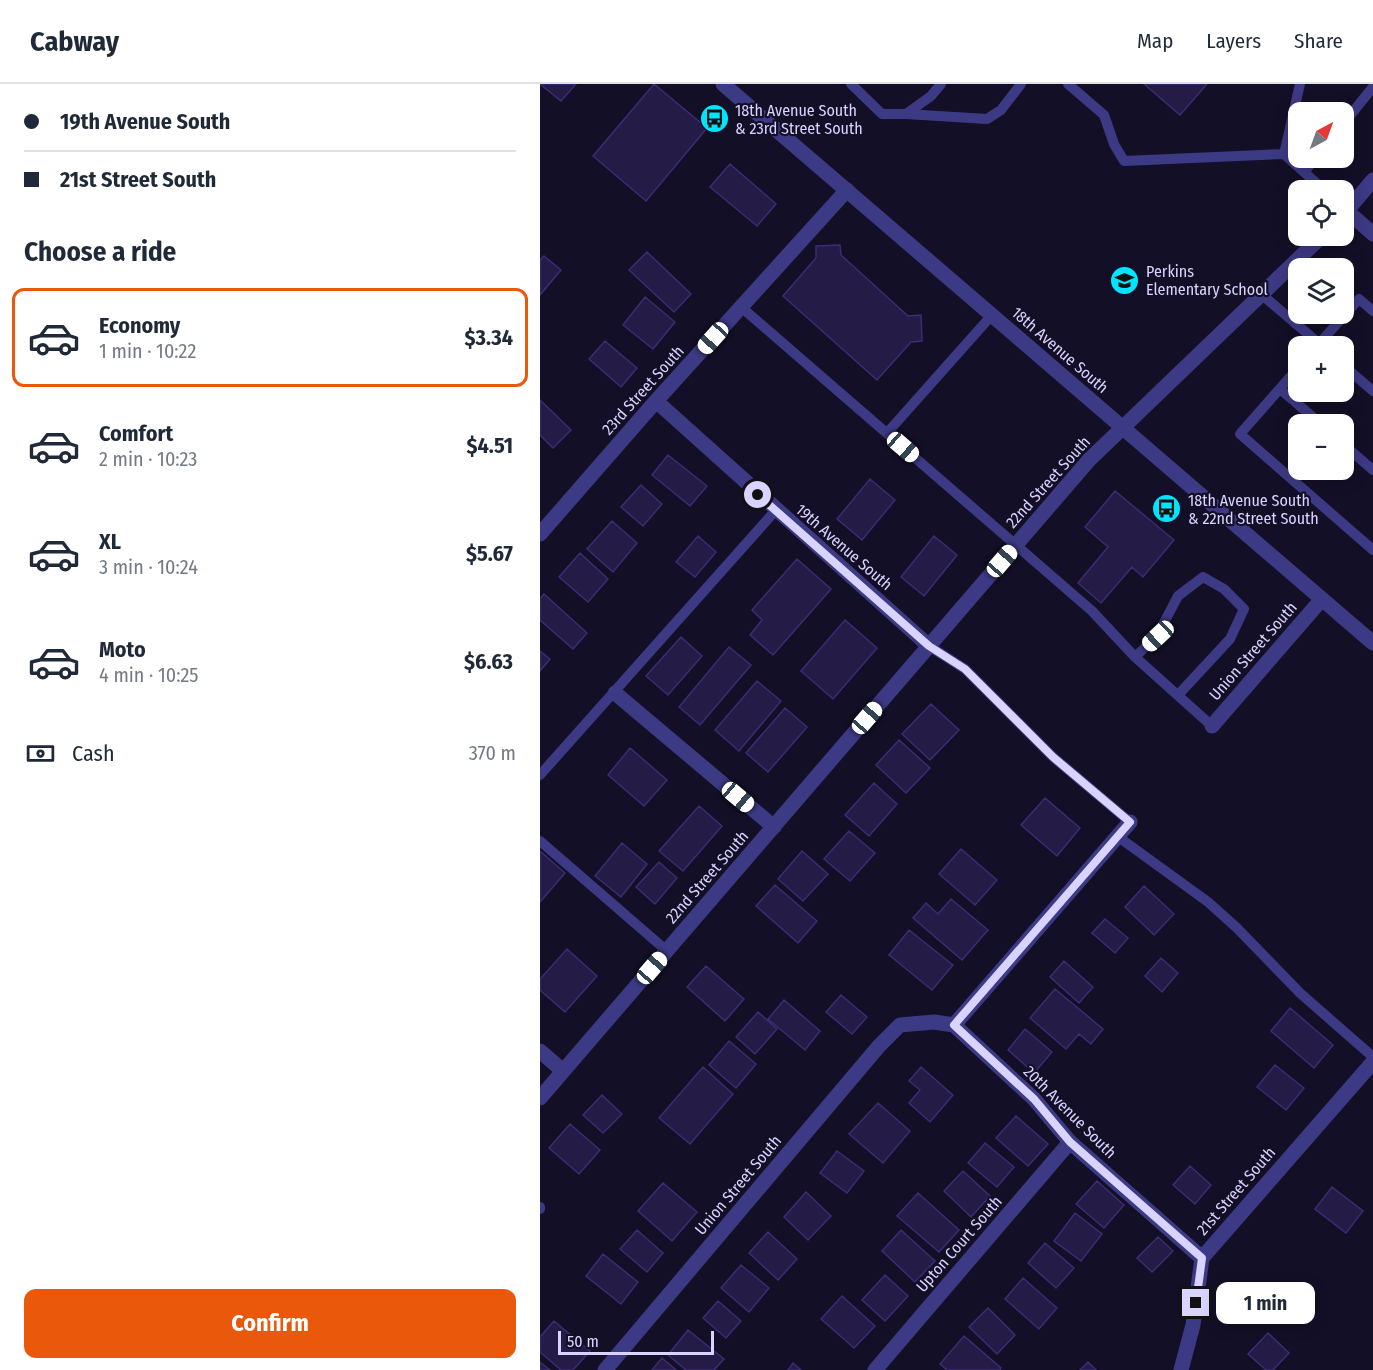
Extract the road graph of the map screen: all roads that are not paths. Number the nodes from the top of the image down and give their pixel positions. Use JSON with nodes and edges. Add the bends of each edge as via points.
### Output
{"nodes":[{"id":1,"x":723,"y":84,"type":"edge"},
{"id":2,"x":941,"y":84,"type":"edge"},
{"id":3,"x":1021,"y":84,"type":"edge"},
{"id":4,"x":1068,"y":84,"type":"edge"},
{"id":5,"x":1300,"y":84,"type":"edge"},
{"id":6,"x":857,"y":86,"type":"edge"},
{"id":7,"x":1373,"y":87,"type":"edge"},
{"id":8,"x":1354,"y":111,"type":"edge"},
{"id":9,"x":906,"y":114,"type":"junction"},
{"id":10,"x":1284,"y":154,"type":"junction"},
{"id":11,"x":1307,"y":168,"type":"edge"},
{"id":12,"x":1304,"y":172,"type":"junction"},
{"id":13,"x":1313,"y":180,"type":"edge"},
{"id":14,"x":1373,"y":180,"type":"edge"},
{"id":15,"x":847,"y":190,"type":"junction"},
{"id":16,"x":1354,"y":201,"type":"edge"},
{"id":17,"x":1354,"y":218,"type":"edge"},
{"id":18,"x":1373,"y":234,"type":"edge"},
{"id":19,"x":1311,"y":246,"type":"edge"},
{"id":20,"x":1261,"y":294,"type":"junction"},
{"id":21,"x":741,"y":307,"type":"junction"},
{"id":22,"x":1373,"y":311,"type":"edge"},
{"id":23,"x":992,"y":315,"type":"junction"},
{"id":24,"x":1308,"y":336,"type":"edge"},
{"id":25,"x":1328,"y":336,"type":"edge"},
{"id":26,"x":1354,"y":375,"type":"edge"},
{"id":27,"x":1288,"y":380,"type":"edge"},
{"id":28,"x":1280,"y":389,"type":"junction"},
{"id":29,"x":1373,"y":391,"type":"edge"},
{"id":30,"x":656,"y":401,"type":"junction"},
{"id":31,"x":1309,"y":414,"type":"edge"},
{"id":32,"x":1123,"y":428,"type":"junction"},
{"id":33,"x":887,"y":433,"type":"junction"},
{"id":34,"x":1354,"y":454,"type":"edge"},
{"id":35,"x":1373,"y":470,"type":"edge"},
{"id":36,"x":776,"y":510,"type":"junction"},
{"id":37,"x":540,"y":534,"type":"edge"},
{"id":38,"x":1016,"y":544,"type":"junction"},
{"id":39,"x":1373,"y":550,"type":"edge"},
{"id":40,"x":1322,"y":599,"type":"junction"},
{"id":41,"x":1373,"y":643,"type":"edge"},
{"id":42,"x":929,"y":646,"type":"junction"},
{"id":43,"x":1135,"y":657,"type":"junction"},
{"id":44,"x":615,"y":693,"type":"junction"},
{"id":45,"x":1178,"y":695,"type":"junction"},
{"id":46,"x":1212,"y":726,"type":"joint"},
{"id":47,"x":540,"y":775,"type":"edge"},
{"id":48,"x":1130,"y":822,"type":"joint"},
{"id":49,"x":774,"y":826,"type":"junction"},
{"id":50,"x":1117,"y":836,"type":"junction"},
{"id":51,"x":540,"y":840,"type":"edge"},
{"id":52,"x":667,"y":951,"type":"junction"},
{"id":53,"x":954,"y":1025,"type":"junction"},
{"id":54,"x":540,"y":1051,"type":"edge"},
{"id":55,"x":1373,"y":1060,"type":"edge"},
{"id":56,"x":563,"y":1071,"type":"junction"},
{"id":57,"x":540,"y":1098,"type":"edge"},
{"id":58,"x":1070,"y":1142,"type":"junction"},
{"id":59,"x":1202,"y":1258,"type":"junction"},
{"id":60,"x":605,"y":1370,"type":"edge"},
{"id":61,"x":875,"y":1370,"type":"edge"},
{"id":62,"x":1181,"y":1370,"type":"edge"}],
"edges":[{"from":1,"to":15,"type":"street","name":"18th Avenue South"},
{"from":2,"to":9,"type":"lane"},
{"from":3,"to":9,"type":"lane","via":[[1001,110],[987,119]]},
{"from":4,"to":10,"type":"lane","via":[[1104,115],[1124,161]]},
{"from":5,"to":10,"type":"lane"},
{"from":6,"to":9,"type":"lane","via":[[882,114]]},
{"from":7,"to":8,"type":"lane"},
{"from":10,"to":12,"type":"lane"},
{"from":11,"to":12,"type":"lane"},
{"from":12,"to":13,"type":"lane"},
{"from":14,"to":16,"type":"street"},
{"from":15,"to":21,"type":"street","name":"23rd Street South"},
{"from":15,"to":23,"type":"street","name":"18th Avenue South"},
{"from":17,"to":18,"type":"street"},
{"from":19,"to":20,"type":"street","name":"22nd Street South"},
{"from":20,"to":24,"type":"lane"},
{"from":20,"to":32,"type":"street","name":"22nd Street South"},
{"from":21,"to":30,"type":"street","name":"23rd Street South"},
{"from":21,"to":33,"type":"lane"},
{"from":22,"to":25,"type":"lane","via":[[1359,299]]},
{"from":23,"to":32,"type":"street","name":"18th Avenue South"},
{"from":23,"to":33,"type":"lane"},
{"from":26,"to":29,"type":"lane"},
{"from":27,"to":28,"type":"lane"},
{"from":28,"to":31,"type":"lane"},
{"from":28,"to":39,"type":"lane","via":[[1240,434]]},
{"from":30,"to":36,"type":"street","name":"19th Avenue South"},
{"from":30,"to":37,"type":"street","name":"23rd Street South"},
{"from":32,"to":38,"type":"street","name":"22nd Street South","via":[[1089,460]]},
{"from":32,"to":40,"type":"street","name":"18th Avenue South"},
{"from":33,"to":38,"type":"lane"},
{"from":34,"to":35,"type":"lane"},
{"from":36,"to":42,"type":"street","name":"19th Avenue South"},
{"from":36,"to":44,"type":"lane"},
{"from":38,"to":42,"type":"street","name":"22nd Street South"},
{"from":38,"to":43,"type":"lane","via":[[1092,611]]},
{"from":40,"to":41,"type":"street","name":"18th Avenue South"},
{"from":40,"to":46,"type":"street","name":"Union Street South"},
{"from":42,"to":48,"type":"lane","via":[[965,669],[1053,757]]},
{"from":42,"to":49,"type":"street","name":"22nd Street South"},
{"from":43,"to":45,"type":"lane"},
{"from":43,"to":45,"type":"lane","via":[[1158,636],[1178,597],[1203,577],[1224,590],[1244,609],[1230,639]]},
{"from":44,"to":47,"type":"lane"},
{"from":44,"to":49,"type":"street"},
{"from":45,"to":46,"type":"lane"},
{"from":48,"to":50,"type":"street"},
{"from":49,"to":52,"type":"street","name":"22nd Street South"},
{"from":50,"to":53,"type":"street"},
{"from":50,"to":55,"type":"lane","via":[[1208,902]]},
{"from":51,"to":52,"type":"lane"},
{"from":52,"to":56,"type":"street","name":"22nd Street South"},
{"from":53,"to":58,"type":"street","name":"20th Avenue South","via":[[1034,1099]]},
{"from":53,"to":60,"type":"street","name":"Union Street South","via":[[900,1024]]},
{"from":54,"to":56,"type":"street"},
{"from":55,"to":59,"type":"street","name":"21st Street South"},
{"from":56,"to":57,"type":"street","name":"22nd Street South"},
{"from":58,"to":59,"type":"street","name":"20th Avenue South"},
{"from":58,"to":61,"type":"street","name":"Upton Court South"},
{"from":59,"to":62,"type":"street","name":"21st Street South","via":[[1193,1325]]}]}
